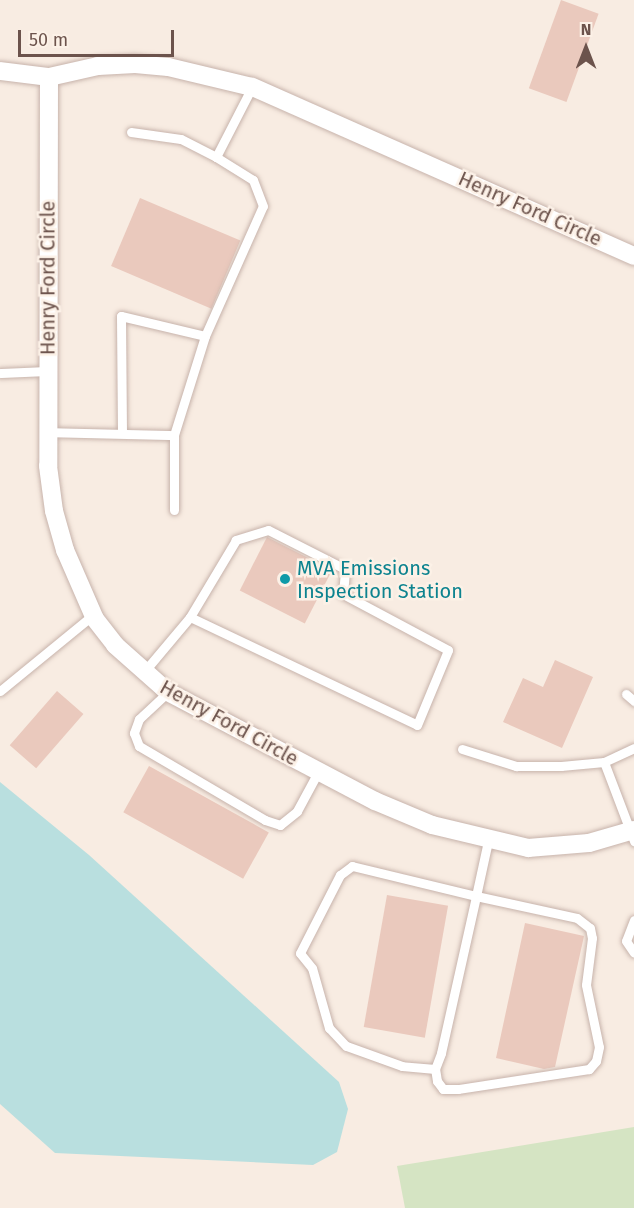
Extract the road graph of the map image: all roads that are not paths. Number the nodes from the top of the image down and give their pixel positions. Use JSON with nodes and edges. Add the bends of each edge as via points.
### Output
{"nodes":[{"id":1,"x":0,"y":71,"type":"edge"},
{"id":2,"x":49,"y":77,"type":"junction"},
{"id":3,"x":252,"y":87,"type":"junction"},
{"id":4,"x":131,"y":132,"type":"dead end"},
{"id":5,"x":216,"y":157,"type":"junction"},
{"id":6,"x":634,"y":256,"type":"edge"},
{"id":7,"x":205,"y":336,"type":"junction"},
{"id":8,"x":48,"y":371,"type":"junction"},
{"id":9,"x":0,"y":373,"type":"edge"},
{"id":10,"x":47,"y":432,"type":"junction"},
{"id":11,"x":122,"y":432,"type":"junction"},
{"id":12,"x":174,"y":435,"type":"junction"},
{"id":13,"x":174,"y":510,"type":"dead end"},
{"id":14,"x":93,"y":615,"type":"junction"},
{"id":15,"x":190,"y":617,"type":"junction"},
{"id":16,"x":144,"y":673,"type":"junction"},
{"id":17,"x":0,"y":691,"type":"edge"},
{"id":18,"x":168,"y":692,"type":"junction"},
{"id":19,"x":626,"y":694,"type":"dead end"},
{"id":20,"x":634,"y":701,"type":"edge"},
{"id":21,"x":462,"y":748,"type":"dead end"},
{"id":22,"x":634,"y":748,"type":"edge"},
{"id":23,"x":604,"y":762,"type":"junction"},
{"id":24,"x":318,"y":772,"type":"junction"},
{"id":25,"x":632,"y":834,"type":"edge"},
{"id":26,"x":488,"y":841,"type":"junction"},
{"id":27,"x":476,"y":896,"type":"junction"},
{"id":28,"x":634,"y":920,"type":"edge"},
{"id":29,"x":634,"y":953,"type":"edge"},
{"id":30,"x":435,"y":1069,"type":"junction"}],
"edges":[{"from":1,"to":2,"type":"street","name":"Henry Ford Circle"},
{"from":2,"to":3,"type":"street","name":"Henry Ford Circle","via":[[135,64],[178,69]]},
{"from":2,"to":8,"type":"street","name":"Henry Ford Circle"},
{"from":3,"to":5,"type":"lane"},
{"from":3,"to":6,"type":"street","name":"Henry Ford Circle"},
{"from":4,"to":5,"type":"lane","via":[[181,139]]},
{"from":5,"to":7,"type":"lane","via":[[253,180],[263,206]]},
{"from":7,"to":11,"type":"lane","via":[[121,316]]},
{"from":7,"to":12,"type":"lane"},
{"from":8,"to":9,"type":"lane"},
{"from":8,"to":10,"type":"street","name":"Henry Ford Circle"},
{"from":10,"to":11,"type":"lane"},
{"from":10,"to":14,"type":"street","name":"Henry Ford Circle","via":[[54,511],[65,550]]},
{"from":11,"to":12,"type":"lane"},
{"from":12,"to":13,"type":"lane"},
{"from":14,"to":16,"type":"street","name":"Henry Ford Circle","via":[[115,645]]},
{"from":14,"to":17,"type":"lane"},
{"from":15,"to":15,"type":"lane","via":[[417,725],[448,650],[343,594],[345,569],[268,530],[236,540]]},
{"from":15,"to":16,"type":"lane"},
{"from":16,"to":18,"type":"street","name":"Henry Ford Circle"},
{"from":18,"to":24,"type":"street","name":"Henry Ford Circle"},
{"from":18,"to":24,"type":"lane","via":[[139,719],[134,733],[139,746],[265,820],[280,825],[297,812]]},
{"from":19,"to":20,"type":"lane"},
{"from":21,"to":23,"type":"lane","via":[[516,766]]},
{"from":22,"to":23,"type":"lane"},
{"from":23,"to":25,"type":"lane"},
{"from":24,"to":26,"type":"street","name":"Henry Ford Circle","via":[[432,825]]},
{"from":25,"to":26,"type":"street","name":"Henry Ford Circle","via":[[549,848]]},
{"from":26,"to":27,"type":"lane"},
{"from":27,"to":30,"type":"lane"},
{"from":27,"to":30,"type":"lane","via":[[352,866],[346,868],[300,953],[312,968],[329,1028],[346,1046],[402,1066]]},
{"from":27,"to":30,"type":"lane","via":[[577,918],[590,928],[592,954],[586,985],[599,1047],[596,1061],[589,1069],[554,1077],[458,1089],[443,1089]]},
{"from":28,"to":29,"type":"lane","via":[[626,941]]}]}
